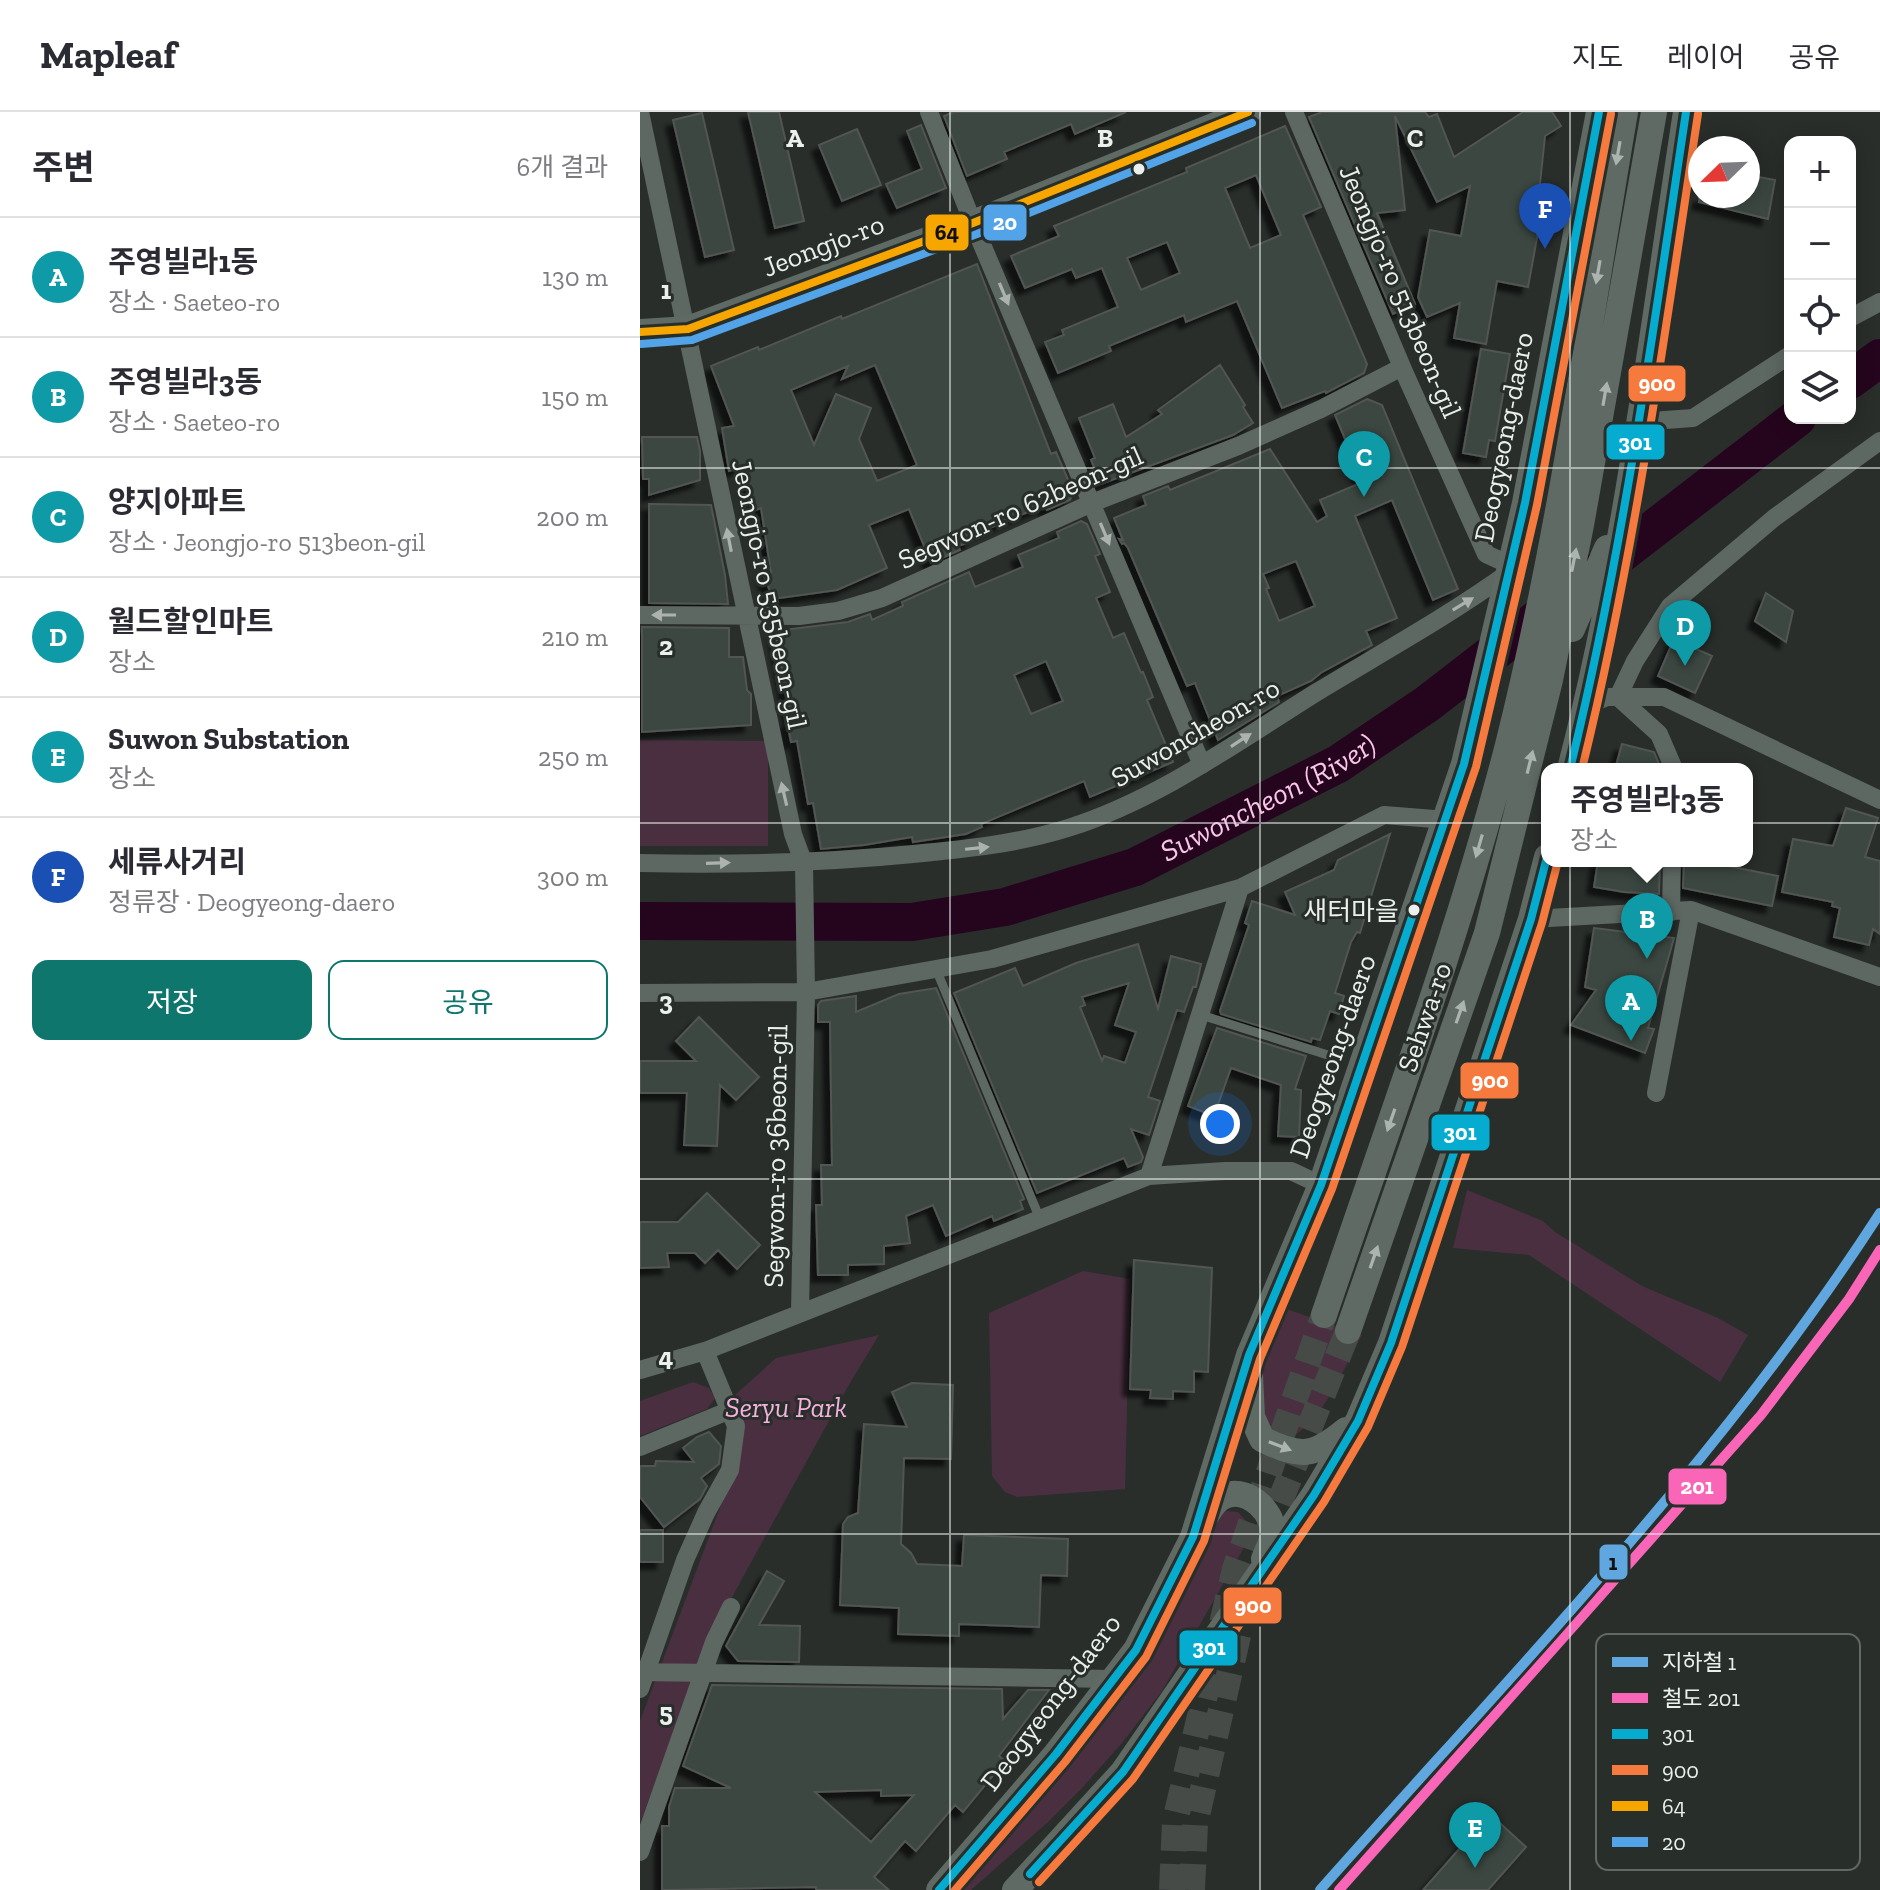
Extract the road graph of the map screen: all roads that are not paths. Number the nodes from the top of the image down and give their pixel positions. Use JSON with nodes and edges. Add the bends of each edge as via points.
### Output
{"nodes":[{"id":1,"x":640,"y":112,"type":"edge"},
{"id":2,"x":929,"y":112,"type":"edge"},
{"id":3,"x":1248,"y":112,"type":"edge"},
{"id":4,"x":1294,"y":112,"type":"edge"},
{"id":5,"x":1599,"y":112,"type":"edge"},
{"id":6,"x":1625,"y":112,"type":"edge"},
{"id":7,"x":1654,"y":112,"type":"edge"},
{"id":8,"x":1686,"y":112,"type":"edge"},
{"id":9,"x":973,"y":223,"type":"junction"},
{"id":10,"x":1880,"y":302,"type":"edge"},
{"id":11,"x":1856,"y":315,"type":"edge"},
{"id":12,"x":688,"y":329,"type":"junction"},
{"id":13,"x":640,"y":332,"type":"edge"},
{"id":14,"x":1784,"y":359,"type":"edge"},
{"id":15,"x":1402,"y":367,"type":"junction"},
{"id":16,"x":1638,"y":422,"type":"junction"},
{"id":17,"x":1880,"y":441,"type":"edge"},
{"id":18,"x":1628,"y":494,"type":"junction"},
{"id":19,"x":1092,"y":503,"type":"junction"},
{"id":20,"x":1521,"y":567,"type":"junction"},
{"id":21,"x":640,"y":615,"type":"edge"},
{"id":22,"x":744,"y":615,"type":"junction"},
{"id":23,"x":1550,"y":680,"type":"junction"},
{"id":24,"x":1618,"y":697,"type":"junction"},
{"id":25,"x":1586,"y":706,"type":"junction"},
{"id":26,"x":1572,"y":763,"type":"edge"},
{"id":27,"x":1671,"y":763,"type":"edge"},
{"id":28,"x":1202,"y":765,"type":"junction"},
{"id":29,"x":1880,"y":800,"type":"edge"},
{"id":30,"x":1447,"y":820,"type":"junction"},
{"id":31,"x":640,"y":863,"type":"edge"},
{"id":32,"x":804,"y":866,"type":"junction"},
{"id":33,"x":1544,"y":867,"type":"edge"},
{"id":34,"x":1672,"y":867,"type":"edge"},
{"id":35,"x":1240,"y":888,"type":"junction"},
{"id":36,"x":1691,"y":910,"type":"junction"},
{"id":37,"x":1671,"y":912,"type":"junction"},
{"id":38,"x":1531,"y":919,"type":"junction"},
{"id":39,"x":936,"y":969,"type":"junction"},
{"id":40,"x":1880,"y":977,"type":"edge"},
{"id":41,"x":805,"y":983,"type":"junction"},
{"id":42,"x":640,"y":993,"type":"edge"},
{"id":43,"x":1201,"y":1015,"type":"junction"},
{"id":44,"x":1331,"y":1056,"type":"dead end"},
{"id":45,"x":1656,"y":1093,"type":"dead end"},
{"id":46,"x":1149,"y":1176,"type":"junction"},
{"id":47,"x":1321,"y":1185,"type":"junction"},
{"id":48,"x":1040,"y":1219,"type":"junction"},
{"id":49,"x":800,"y":1313,"type":"junction"},
{"id":50,"x":1324,"y":1315,"type":"tunnel mouth"},
{"id":51,"x":1348,"y":1331,"type":"tunnel mouth"},
{"id":52,"x":705,"y":1351,"type":"junction"},
{"id":53,"x":1249,"y":1355,"type":"junction"},
{"id":54,"x":640,"y":1370,"type":"edge"},
{"id":55,"x":728,"y":1411,"type":"junction"},
{"id":56,"x":1358,"y":1421,"type":"junction"},
{"id":57,"x":640,"y":1447,"type":"edge"},
{"id":58,"x":1193,"y":1537,"type":"junction"},
{"id":59,"x":1258,"y":1577,"type":"junction"},
{"id":60,"x":731,"y":1607,"type":"dead end"},
{"id":61,"x":703,"y":1674,"type":"junction"},
{"id":62,"x":642,"y":1677,"type":"edge"},
{"id":63,"x":1113,"y":1679,"type":"junction"},
{"id":64,"x":640,"y":1852,"type":"edge"},
{"id":65,"x":939,"y":1890,"type":"edge"},
{"id":66,"x":1015,"y":1890,"type":"edge"}],
"edges":[{"from":1,"to":12,"type":"street","name":"Jeongjo-ro 535beon-gil"},
{"from":2,"to":9,"type":"street"},
{"from":3,"to":9,"type":"main road","name":"Jeongjo-ro"},
{"from":4,"to":15,"type":"street","name":"Jeongjo-ro 513beon-gil"},
{"from":5,"to":20,"type":"main road","name":"Deogyeong-daero","via":[[1525,503]]},
{"from":6,"to":20,"type":"main road","name":"Deogyeong-daero","one_way":true,"via":[[1611,195]]},
{"from":23,"to":7,"type":"main road","one_way":true},
{"from":8,"to":16,"type":"main road"},
{"from":9,"to":12,"type":"main road","name":"Jeongjo-ro"},
{"from":9,"to":19,"type":"street","one_way":true},
{"from":10,"to":11,"type":"street"},
{"from":12,"to":13,"type":"main road","name":"Jeongjo-ro"},
{"from":22,"to":12,"type":"street","name":"Jeongjo-ro 535beon-gil","one_way":true},
{"from":14,"to":16,"type":"street","via":[[1693,418]]},
{"from":15,"to":19,"type":"street","name":"Segwon-ro 62beon-gil","via":[[1238,446]]},
{"from":15,"to":20,"type":"street","name":"Jeongjo-ro 513beon-gil","via":[[1486,554]]},
{"from":16,"to":18,"type":"main road"},
{"from":17,"to":24,"type":"street","via":[[1774,518],[1670,606]]},
{"from":18,"to":23,"type":"main road"},
{"from":18,"to":25,"type":"main road"},
{"from":19,"to":22,"type":"street","name":"Segwon-ro 62beon-gil","via":[[882,598],[799,616]]},
{"from":19,"to":28,"type":"street","one_way":true},
{"from":28,"to":20,"type":"street","name":"Suwoncheon-ro","one_way":true},
{"from":20,"to":30,"type":"main road","name":"Deogyeong-daero"},
{"from":20,"to":50,"type":"main road","name":"Sehwa-ro","one_way":true,"via":[[1515,710],[1508,744],[1457,924]]},
{"from":22,"to":21,"type":"street","name":"Segwon-ro 62beon-gil","one_way":true},
{"from":32,"to":22,"type":"street","name":"Jeongjo-ro 535beon-gil","one_way":true},
{"from":51,"to":23,"type":"main road","name":"Sehwa-ro","one_way":true,"via":[[1487,933]]},
{"from":24,"to":25,"type":"street"},
{"from":24,"to":27,"type":"street","via":[[1659,734]]},
{"from":24,"to":29,"type":"street","via":[[1664,697]]},
{"from":25,"to":26,"type":"main road"},
{"from":32,"to":28,"type":"street","name":"Suwoncheon-ro","one_way":true,"via":[[1007,844],[1132,804]]},
{"from":30,"to":35,"type":"street","via":[[1384,815]]},
{"from":30,"to":47,"type":"main road","name":"Deogyeong-daero"},
{"from":31,"to":32,"type":"street","name":"Suwoncheon-ro","one_way":true},
{"from":32,"to":41,"type":"street","name":"Jeongjo-ro 535beon-gil"},
{"from":33,"to":38,"type":"main road"},
{"from":34,"to":37,"type":"street"},
{"from":35,"to":39,"type":"street","via":[[992,959]]},
{"from":35,"to":43,"type":"street"},
{"from":36,"to":37,"type":"street"},
{"from":36,"to":40,"type":"street"},
{"from":36,"to":45,"type":"street"},
{"from":37,"to":38,"type":"street"},
{"from":38,"to":56,"type":"main road","via":[[1391,1343]]},
{"from":39,"to":41,"type":"street"},
{"from":39,"to":48,"type":"lane"},
{"from":41,"to":42,"type":"street"},
{"from":41,"to":49,"type":"street","name":"Segwon-ro 36beon-gil"},
{"from":43,"to":44,"type":"lane","name":"Deogyeong-daero"},
{"from":43,"to":46,"type":"street"},
{"from":46,"to":47,"type":"street","via":[[1291,1171]]},
{"from":46,"to":48,"type":"street"},
{"from":47,"to":53,"type":"main road","name":"Deogyeong-daero"},
{"from":48,"to":49,"type":"street"},
{"from":49,"to":52,"type":"street","name":"Segwon-ro 36beon-gil"},
{"from":52,"to":54,"type":"street","name":"Segwon-ro 36beon-gil"},
{"from":52,"to":55,"type":"street"},
{"from":53,"to":56,"type":"main road","one_way":true,"via":[[1252,1417],[1262,1439],[1287,1452],[1323,1449]]},
{"from":53,"to":58,"type":"main road","name":"Deogyeong-daero"},
{"from":55,"to":57,"type":"street"},
{"from":55,"to":62,"type":"street","via":[[736,1426],[730,1470],[685,1560]]},
{"from":56,"to":59,"type":"main road"},
{"from":58,"to":59,"type":"main road","via":[[1214,1503],[1228,1494],[1255,1501],[1265,1510],[1273,1533]]},
{"from":58,"to":63,"type":"main road","name":"Deogyeong-daero","via":[[1136,1650]]},
{"from":59,"to":66,"type":"main road","via":[[1123,1772]]},
{"from":60,"to":61,"type":"street"},
{"from":61,"to":62,"type":"street"},
{"from":61,"to":63,"type":"street"},
{"from":61,"to":64,"type":"street"},
{"from":63,"to":65,"type":"main road","name":"Deogyeong-daero"}]}
